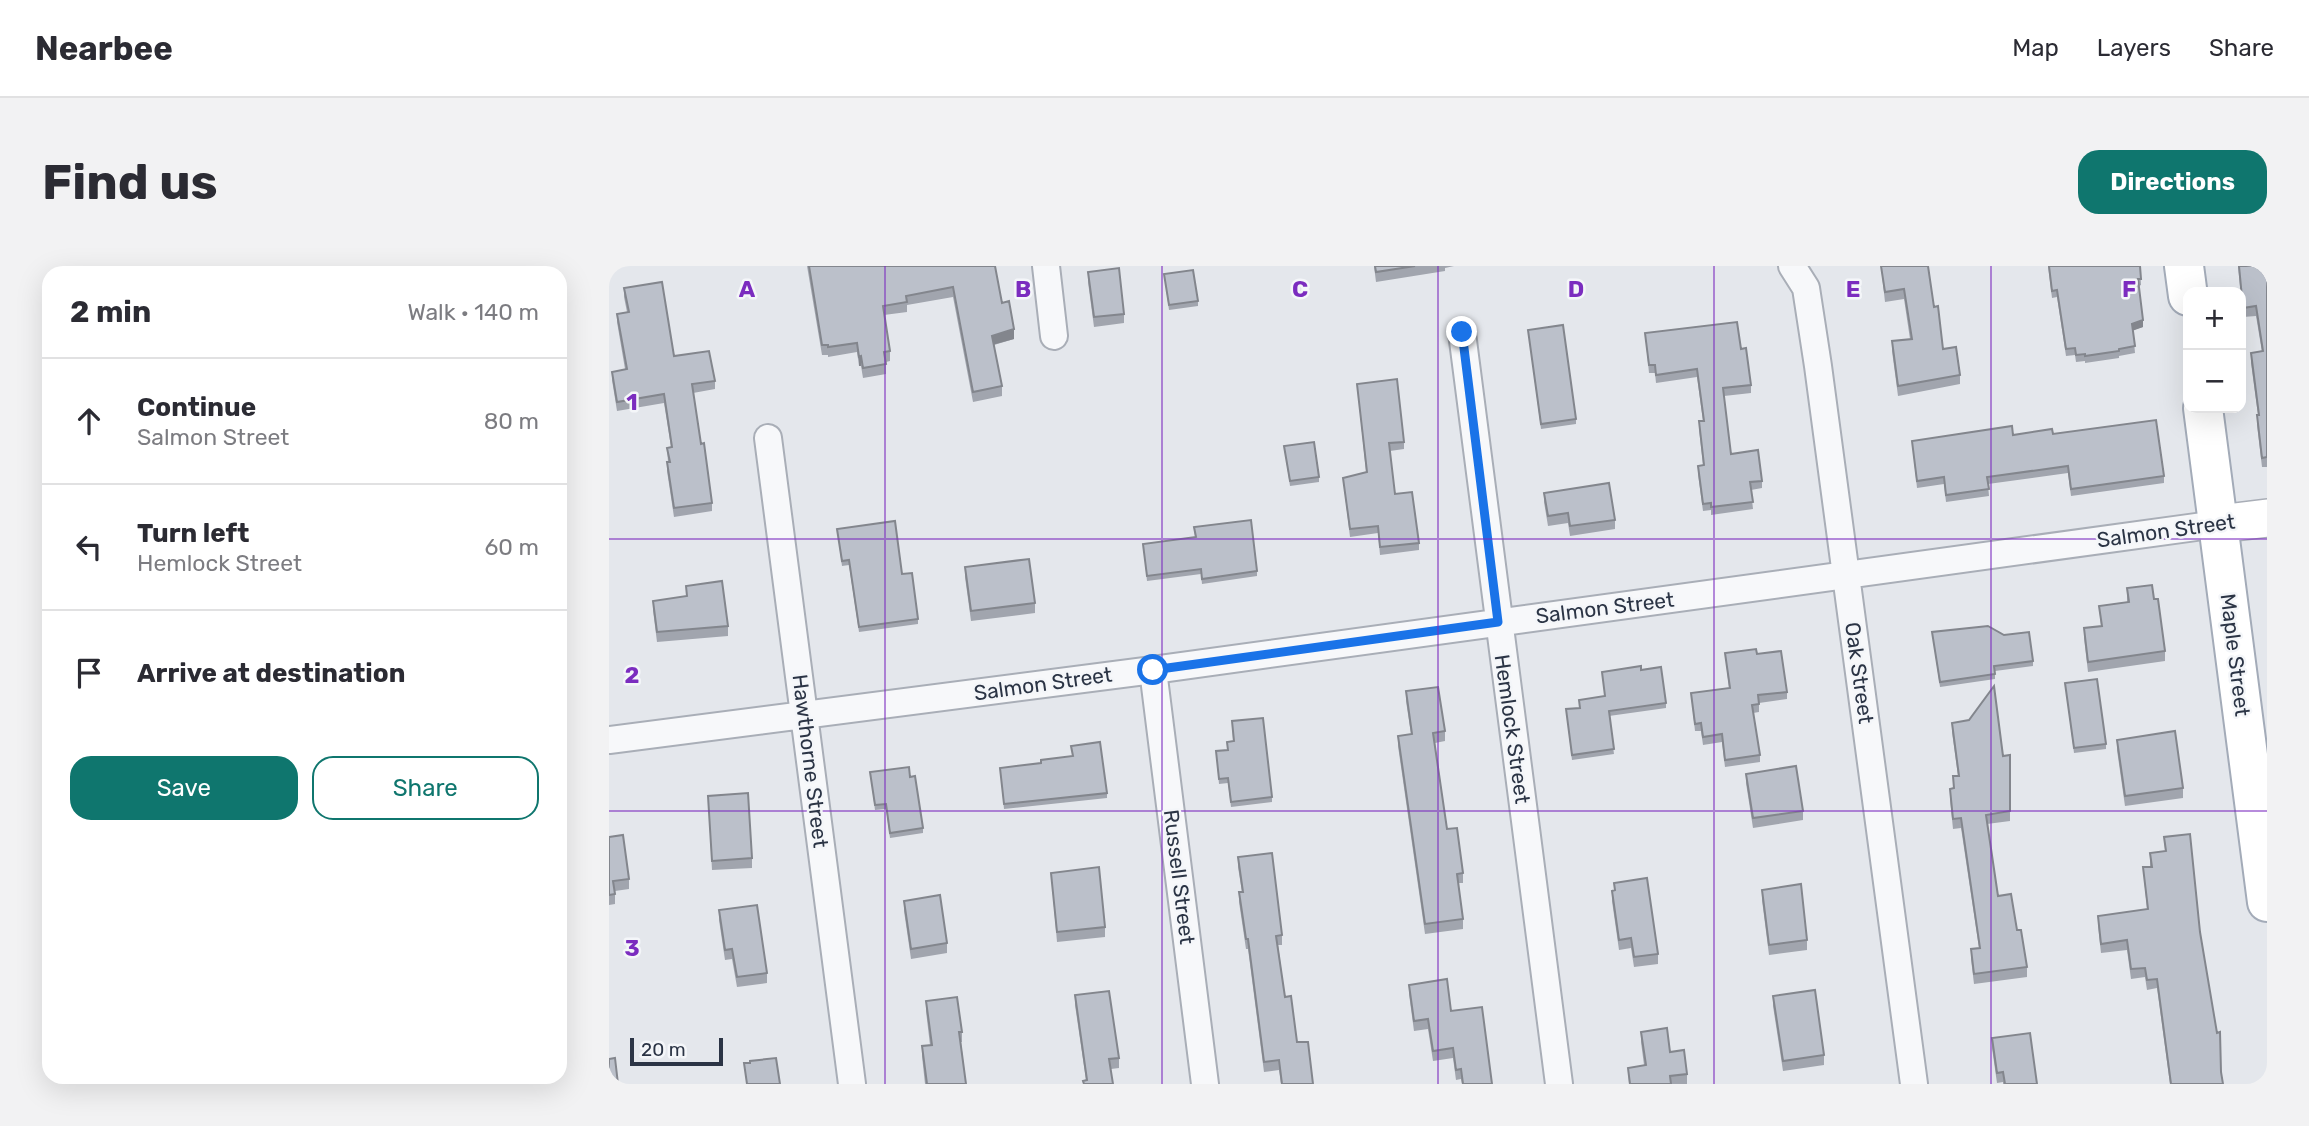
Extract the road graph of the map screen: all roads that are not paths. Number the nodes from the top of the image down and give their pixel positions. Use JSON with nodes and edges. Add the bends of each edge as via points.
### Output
{"nodes":[{"id":1,"x":1046,"y":266,"type":"edge"},
{"id":2,"x":1792,"y":266,"type":"edge"},
{"id":3,"x":2184,"y":266,"type":"edge"},
{"id":4,"x":2187,"y":287,"type":"edge"},
{"id":5,"x":1462,"y":332,"type":"dead end"},
{"id":6,"x":1055,"y":336,"type":"dead end"},
{"id":7,"x":2204,"y":413,"type":"edge"},
{"id":8,"x":768,"y":438,"type":"dead end"},
{"id":9,"x":2267,"y":518,"type":"edge"},
{"id":10,"x":2218,"y":524,"type":"junction"},
{"id":11,"x":1846,"y":577,"type":"junction"},
{"id":12,"x":1498,"y":622,"type":"junction"},
{"id":13,"x":1153,"y":670,"type":"junction"},
{"id":14,"x":804,"y":716,"type":"junction"},
{"id":15,"x":609,"y":740,"type":"edge"},
{"id":16,"x":2267,"y":902,"type":"edge"},
{"id":17,"x":852,"y":1084,"type":"edge"},
{"id":18,"x":1205,"y":1084,"type":"edge"},
{"id":19,"x":1559,"y":1084,"type":"edge"},
{"id":20,"x":1914,"y":1084,"type":"edge"}],
"edges":[{"from":1,"to":6,"type":"street"},
{"from":2,"to":11,"type":"street","name":"Oak Street","via":[[1805,288]]},
{"from":3,"to":4,"type":"main road"},
{"from":5,"to":12,"type":"street","name":"Hemlock Street"},
{"from":7,"to":10,"type":"main road","name":"Maple Street"},
{"from":8,"to":14,"type":"street","name":"Hawthorne Street"},
{"from":9,"to":10,"type":"street","name":"Salmon Street"},
{"from":10,"to":11,"type":"street","name":"Salmon Street"},
{"from":10,"to":16,"type":"main road","name":"Maple Street"},
{"from":11,"to":12,"type":"street","name":"Salmon Street"},
{"from":11,"to":20,"type":"street","name":"Oak Street"},
{"from":12,"to":13,"type":"street","name":"Salmon Street"},
{"from":12,"to":19,"type":"street","name":"Hemlock Street"},
{"from":13,"to":14,"type":"street","name":"Salmon Street"},
{"from":13,"to":18,"type":"street","name":"Russell Street"},
{"from":14,"to":15,"type":"street","name":"Salmon Street"},
{"from":14,"to":17,"type":"street","name":"Hawthorne Street"}]}
